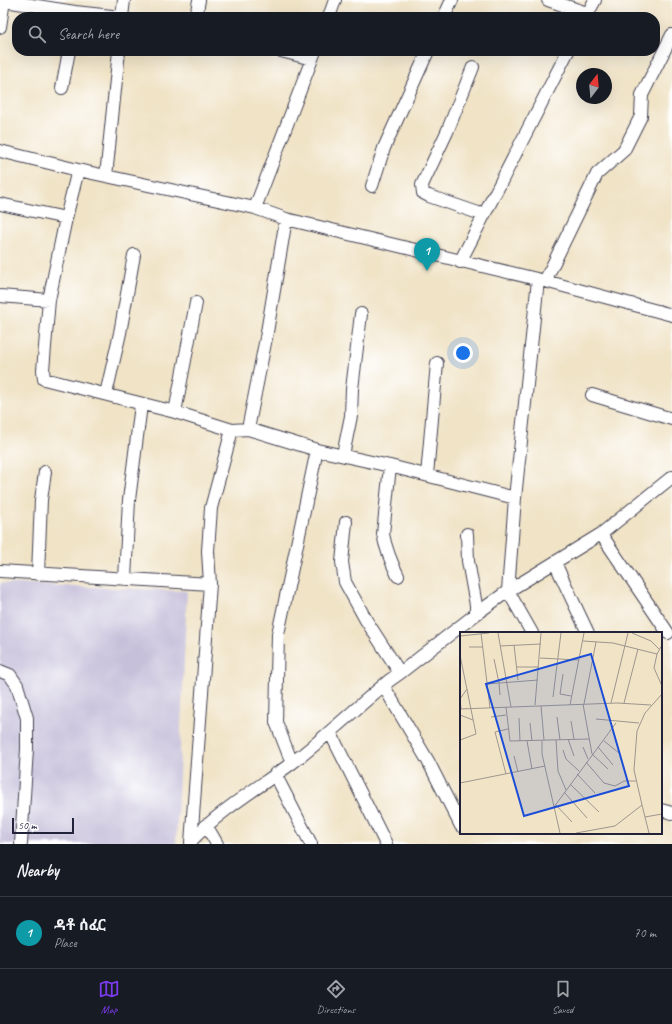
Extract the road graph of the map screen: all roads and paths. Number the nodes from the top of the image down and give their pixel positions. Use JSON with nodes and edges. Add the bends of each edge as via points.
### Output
{"nodes":[{"id":1,"x":124,"y":0,"type":"edge"},
{"id":2,"x":199,"y":0,"type":"edge"},
{"id":3,"x":335,"y":0,"type":"edge"},
{"id":4,"x":452,"y":0,"type":"edge"},
{"id":5,"x":548,"y":0,"type":"edge"},
{"id":6,"x":594,"y":0,"type":"edge"},
{"id":7,"x":4,"y":1,"type":"edge"},
{"id":8,"x":77,"y":10,"type":"edge"},
{"id":9,"x":90,"y":12,"type":"edge"},
{"id":10,"x":123,"y":12,"type":"edge"},
{"id":11,"x":197,"y":12,"type":"edge"},
{"id":12,"x":331,"y":12,"type":"edge"},
{"id":13,"x":446,"y":12,"type":"edge"},
{"id":14,"x":579,"y":12,"type":"edge"},
{"id":15,"x":588,"y":12,"type":"edge"},
{"id":16,"x":0,"y":27,"type":"edge"},
{"id":17,"x":672,"y":35,"type":"edge"},
{"id":18,"x":68,"y":56,"type":"edge"},
{"id":19,"x":118,"y":56,"type":"edge"},
{"id":20,"x":314,"y":56,"type":"edge"},
{"id":21,"x":426,"y":56,"type":"edge"},
{"id":22,"x":565,"y":56,"type":"edge"},
{"id":23,"x":473,"y":67,"type":"dead end"},
{"id":24,"x":62,"y":88,"type":"dead end"},
{"id":25,"x":0,"y":151,"type":"edge"},
{"id":26,"x":78,"y":170,"type":"junction"},
{"id":27,"x":106,"y":176,"type":"junction"},
{"id":28,"x":372,"y":186,"type":"dead end"},
{"id":29,"x":0,"y":204,"type":"edge"},
{"id":30,"x":255,"y":208,"type":"junction"},
{"id":31,"x":484,"y":214,"type":"junction"},
{"id":32,"x":66,"y":218,"type":"junction"},
{"id":33,"x":286,"y":219,"type":"junction"},
{"id":34,"x":134,"y":255,"type":"dead end"},
{"id":35,"x":460,"y":262,"type":"junction"},
{"id":36,"x":541,"y":280,"type":"junction"},
{"id":37,"x":0,"y":296,"type":"edge"},
{"id":38,"x":49,"y":300,"type":"junction"},
{"id":39,"x":196,"y":303,"type":"dead end"},
{"id":40,"x":361,"y":314,"type":"dead end"},
{"id":41,"x":672,"y":315,"type":"edge"},
{"id":42,"x":437,"y":363,"type":"dead end"},
{"id":43,"x":106,"y":394,"type":"junction"},
{"id":44,"x":592,"y":395,"type":"dead end"},
{"id":45,"x":142,"y":405,"type":"junction"},
{"id":46,"x":175,"y":412,"type":"junction"},
{"id":47,"x":672,"y":419,"type":"edge"},
{"id":48,"x":248,"y":429,"type":"junction"},
{"id":49,"x":232,"y":430,"type":"junction"},
{"id":50,"x":317,"y":450,"type":"junction"},
{"id":51,"x":343,"y":455,"type":"junction"},
{"id":52,"x":390,"y":466,"type":"junction"},
{"id":53,"x":45,"y":472,"type":"dead end"},
{"id":54,"x":427,"y":475,"type":"junction"},
{"id":55,"x":672,"y":477,"type":"edge"},
{"id":56,"x":515,"y":498,"type":"junction"},
{"id":57,"x":346,"y":522,"type":"dead end"},
{"id":58,"x":467,"y":534,"type":"dead end"},
{"id":59,"x":601,"y":534,"type":"junction"},
{"id":60,"x":555,"y":563,"type":"junction"},
{"id":61,"x":0,"y":571,"type":"edge"},
{"id":62,"x":38,"y":574,"type":"junction"},
{"id":63,"x":398,"y":576,"type":"dead end"},
{"id":64,"x":125,"y":578,"type":"junction"},
{"id":65,"x":210,"y":584,"type":"junction"},
{"id":66,"x":508,"y":591,"type":"junction"},
{"id":67,"x":476,"y":614,"type":"junction"},
{"id":68,"x":459,"y":632,"type":"edge"},
{"id":69,"x":531,"y":632,"type":"edge"},
{"id":70,"x":588,"y":632,"type":"edge"},
{"id":71,"x":668,"y":633,"type":"dead end"},
{"id":72,"x":0,"y":671,"type":"edge"},
{"id":73,"x":400,"y":673,"type":"junction"},
{"id":74,"x":383,"y":685,"type":"junction"},
{"id":75,"x":330,"y":732,"type":"junction"},
{"id":76,"x":292,"y":763,"type":"junction"},
{"id":77,"x":275,"y":774,"type":"junction"},
{"id":78,"x":662,"y":810,"type":"edge"},
{"id":79,"x":672,"y":813,"type":"edge"},
{"id":80,"x":460,"y":824,"type":"edge"},
{"id":81,"x":206,"y":825,"type":"junction"},
{"id":82,"x":191,"y":843,"type":"edge"},
{"id":83,"x":21,"y":844,"type":"edge"},
{"id":84,"x":217,"y":844,"type":"edge"},
{"id":85,"x":312,"y":844,"type":"edge"},
{"id":86,"x":386,"y":844,"type":"edge"}],
"edges":[{"from":1,"to":10,"type":"street"},
{"from":2,"to":11,"type":"street"},
{"from":3,"to":12,"type":"street"},
{"from":4,"to":13,"type":"street"},
{"from":5,"to":14,"type":"street"},
{"from":6,"to":15,"type":"street"},
{"from":7,"to":8,"type":"street"},
{"from":7,"to":16,"type":"street"},
{"from":8,"to":9,"type":"street"},
{"from":17,"to":36,"type":"street","via":[[642,95],[641,116],[624,150],[597,174]]},
{"from":18,"to":24,"type":"street"},
{"from":19,"to":27,"type":"street"},
{"from":20,"to":30,"type":"street"},
{"from":21,"to":28,"type":"street","via":[[384,148]]},
{"from":22,"to":31,"type":"street"},
{"from":23,"to":31,"type":"street","via":[[422,185],[422,193]]},
{"from":25,"to":26,"type":"street"},
{"from":26,"to":27,"type":"street"},
{"from":26,"to":32,"type":"street"},
{"from":27,"to":30,"type":"street"},
{"from":29,"to":32,"type":"street"},
{"from":30,"to":33,"type":"street"},
{"from":31,"to":35,"type":"street"},
{"from":32,"to":38,"type":"street"},
{"from":33,"to":35,"type":"street"},
{"from":33,"to":48,"type":"street"},
{"from":34,"to":43,"type":"street"},
{"from":35,"to":36,"type":"street"},
{"from":36,"to":41,"type":"street"},
{"from":36,"to":56,"type":"street"},
{"from":37,"to":38,"type":"street"},
{"from":38,"to":43,"type":"street","via":[[44,379]]},
{"from":39,"to":46,"type":"street"},
{"from":40,"to":51,"type":"street","via":[[351,416]]},
{"from":42,"to":54,"type":"street"},
{"from":43,"to":45,"type":"street"},
{"from":44,"to":47,"type":"street"},
{"from":45,"to":46,"type":"street"},
{"from":45,"to":64,"type":"street","via":[[129,500]]},
{"from":46,"to":49,"type":"street"},
{"from":48,"to":49,"type":"street"},
{"from":48,"to":50,"type":"street"},
{"from":49,"to":65,"type":"street","via":[[211,508],[208,551]]},
{"from":50,"to":51,"type":"street"},
{"from":50,"to":76,"type":"street","via":[[278,634],[276,722]]},
{"from":51,"to":52,"type":"street"},
{"from":52,"to":54,"type":"street"},
{"from":52,"to":63,"type":"street","via":[[383,534],[390,562]]},
{"from":53,"to":62,"type":"street","via":[[41,500]]},
{"from":54,"to":56,"type":"street"},
{"from":55,"to":59,"type":"street"},
{"from":56,"to":66,"type":"street"},
{"from":57,"to":73,"type":"street","via":[[342,562],[345,582]]},
{"from":58,"to":67,"type":"street","via":[[468,561]]},
{"from":59,"to":60,"type":"street"},
{"from":59,"to":71,"type":"street"},
{"from":60,"to":66,"type":"street"},
{"from":60,"to":70,"type":"street"},
{"from":61,"to":62,"type":"street"},
{"from":62,"to":64,"type":"street"},
{"from":64,"to":65,"type":"street"},
{"from":65,"to":82,"type":"street"},
{"from":66,"to":67,"type":"street"},
{"from":66,"to":69,"type":"street"},
{"from":67,"to":68,"type":"street"},
{"from":68,"to":73,"type":"street"},
{"from":72,"to":83,"type":"street","via":[[10,675],[17,685],[27,718]]},
{"from":73,"to":74,"type":"street"},
{"from":74,"to":75,"type":"street"},
{"from":74,"to":80,"type":"street","via":[[428,761]]},
{"from":75,"to":76,"type":"street"},
{"from":75,"to":86,"type":"street"},
{"from":76,"to":77,"type":"street"},
{"from":77,"to":81,"type":"street"},
{"from":77,"to":85,"type":"street"},
{"from":78,"to":79,"type":"street"},
{"from":81,"to":82,"type":"street"},
{"from":81,"to":84,"type":"street"}]}
